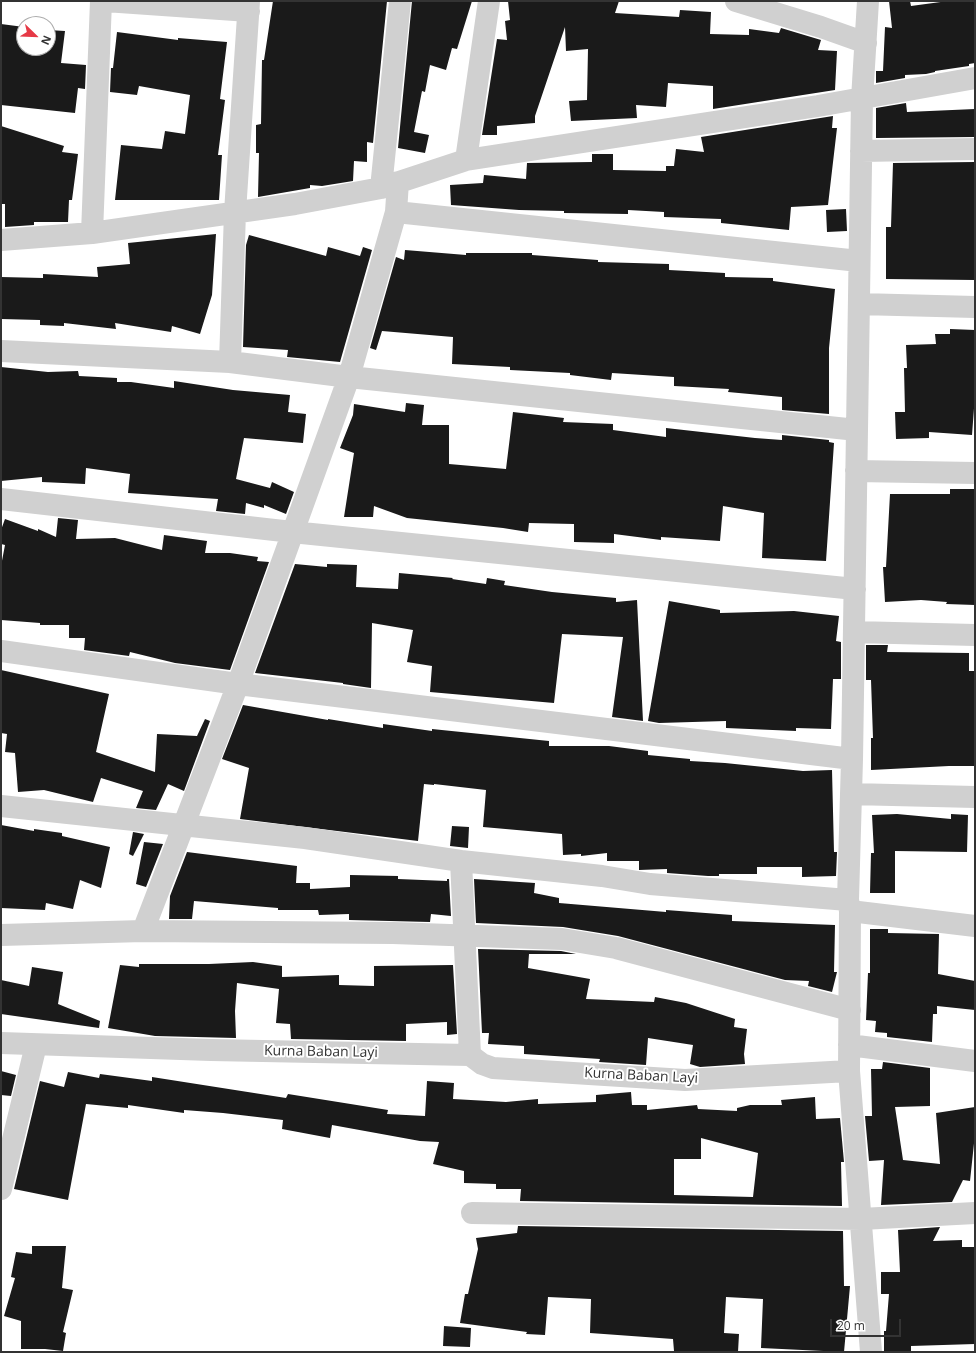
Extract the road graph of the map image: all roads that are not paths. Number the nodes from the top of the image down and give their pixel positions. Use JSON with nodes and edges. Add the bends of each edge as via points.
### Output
{"nodes":[{"id":1,"x":101,"y":1,"type":"edge"},
{"id":2,"x":104,"y":1,"type":"edge"},
{"id":3,"x":400,"y":1,"type":"edge"},
{"id":4,"x":489,"y":1,"type":"edge"},
{"id":5,"x":736,"y":1,"type":"edge"},
{"id":6,"x":868,"y":1,"type":"edge"},
{"id":7,"x":249,"y":6,"type":"edge"},
{"id":8,"x":866,"y":43,"type":"junction"},
{"id":9,"x":975,"y":78,"type":"edge"},
{"id":10,"x":862,"y":98,"type":"junction"},
{"id":11,"x":975,"y":149,"type":"edge"},
{"id":12,"x":861,"y":150,"type":"junction"},
{"id":13,"x":466,"y":160,"type":"junction"},
{"id":14,"x":389,"y":185,"type":"junction"},
{"id":15,"x":235,"y":212,"type":"junction"},
{"id":16,"x":396,"y":212,"type":"junction"},
{"id":17,"x":92,"y":233,"type":"junction"},
{"id":18,"x":1,"y":240,"type":"edge"},
{"id":19,"x":859,"y":261,"type":"junction"},
{"id":20,"x":859,"y":304,"type":"junction"},
{"id":21,"x":975,"y":307,"type":"edge"},
{"id":22,"x":1,"y":351,"type":"edge"},
{"id":23,"x":230,"y":362,"type":"junction"},
{"id":24,"x":349,"y":377,"type":"junction"},
{"id":25,"x":857,"y":430,"type":"junction"},
{"id":26,"x":856,"y":471,"type":"junction"},
{"id":27,"x":975,"y":473,"type":"edge"},
{"id":28,"x":1,"y":499,"type":"edge"},
{"id":29,"x":292,"y":532,"type":"junction"},
{"id":30,"x":854,"y":589,"type":"junction"},
{"id":31,"x":854,"y":632,"type":"junction"},
{"id":32,"x":975,"y":635,"type":"edge"},
{"id":33,"x":1,"y":651,"type":"edge"},
{"id":34,"x":238,"y":684,"type":"junction"},
{"id":35,"x":852,"y":759,"type":"junction"},
{"id":36,"x":851,"y":794,"type":"junction"},
{"id":37,"x":975,"y":797,"type":"edge"},
{"id":38,"x":1,"y":806,"type":"edge"},
{"id":39,"x":184,"y":826,"type":"junction"},
{"id":40,"x":461,"y":862,"type":"junction"},
{"id":41,"x":849,"y":905,"type":"junction"},
{"id":42,"x":975,"y":926,"type":"edge"},
{"id":43,"x":143,"y":931,"type":"junction"},
{"id":44,"x":1,"y":935,"type":"edge"},
{"id":45,"x":465,"y":936,"type":"junction"},
{"id":46,"x":850,"y":1010,"type":"junction"},
{"id":47,"x":1,"y":1043,"type":"edge"},
{"id":48,"x":36,"y":1045,"type":"junction"},
{"id":49,"x":849,"y":1045,"type":"junction"},
{"id":50,"x":470,"y":1055,"type":"junction"},
{"id":51,"x":975,"y":1061,"type":"edge"},
{"id":52,"x":849,"y":1071,"type":"junction"},
{"id":53,"x":1,"y":1187,"type":"edge"},
{"id":54,"x":472,"y":1213,"type":"dead end"},
{"id":55,"x":975,"y":1213,"type":"edge"},
{"id":56,"x":860,"y":1219,"type":"junction"},
{"id":57,"x":871,"y":1352,"type":"edge"}],
"edges":[{"from":1,"to":17,"type":"street"},
{"from":2,"to":7,"type":"street"},
{"from":3,"to":14,"type":"street"},
{"from":4,"to":13,"type":"street"},
{"from":5,"to":8,"type":"street"},
{"from":6,"to":8,"type":"street"},
{"from":7,"to":15,"type":"street"},
{"from":8,"to":10,"type":"street"},
{"from":9,"to":10,"type":"street"},
{"from":10,"to":12,"type":"street"},
{"from":10,"to":13,"type":"street"},
{"from":11,"to":12,"type":"street"},
{"from":12,"to":19,"type":"street"},
{"from":13,"to":14,"type":"street"},
{"from":14,"to":15,"type":"street","via":[[295,204]]},
{"from":14,"to":16,"type":"street"},
{"from":15,"to":17,"type":"street"},
{"from":15,"to":23,"type":"street"},
{"from":16,"to":19,"type":"street"},
{"from":16,"to":24,"type":"street"},
{"from":17,"to":18,"type":"street"},
{"from":19,"to":20,"type":"street"},
{"from":20,"to":21,"type":"street"},
{"from":20,"to":25,"type":"street"},
{"from":22,"to":23,"type":"street"},
{"from":23,"to":24,"type":"street"},
{"from":24,"to":25,"type":"street"},
{"from":24,"to":29,"type":"street"},
{"from":25,"to":26,"type":"street"},
{"from":26,"to":27,"type":"street"},
{"from":26,"to":30,"type":"street"},
{"from":28,"to":29,"type":"street"},
{"from":29,"to":30,"type":"street"},
{"from":29,"to":34,"type":"street"},
{"from":30,"to":31,"type":"street"},
{"from":31,"to":32,"type":"street"},
{"from":31,"to":35,"type":"street"},
{"from":33,"to":34,"type":"street"},
{"from":34,"to":35,"type":"street"},
{"from":34,"to":39,"type":"street"},
{"from":35,"to":36,"type":"street"},
{"from":36,"to":37,"type":"street"},
{"from":36,"to":41,"type":"street"},
{"from":38,"to":39,"type":"street"},
{"from":39,"to":40,"type":"street","via":[[305,838]]},
{"from":39,"to":43,"type":"street"},
{"from":40,"to":41,"type":"street"},
{"from":40,"to":45,"type":"street"},
{"from":41,"to":42,"type":"street"},
{"from":41,"to":46,"type":"street"},
{"from":43,"to":44,"type":"street"},
{"from":43,"to":45,"type":"street"},
{"from":45,"to":46,"type":"street","via":[[562,939],[593,943]]},
{"from":45,"to":50,"type":"street"},
{"from":46,"to":49,"type":"street"},
{"from":47,"to":48,"type":"street","name":"Kurna Baban Layi"},
{"from":48,"to":50,"type":"street","name":"Kurna Baban Layi"},
{"from":48,"to":53,"type":"street"},
{"from":49,"to":51,"type":"street"},
{"from":49,"to":52,"type":"street"},
{"from":50,"to":52,"type":"street","name":"Kurna Baban Layi","via":[[493,1068],[685,1080]]},
{"from":52,"to":56,"type":"street"},
{"from":54,"to":56,"type":"street"},
{"from":55,"to":56,"type":"street"},
{"from":56,"to":57,"type":"street"}]}
